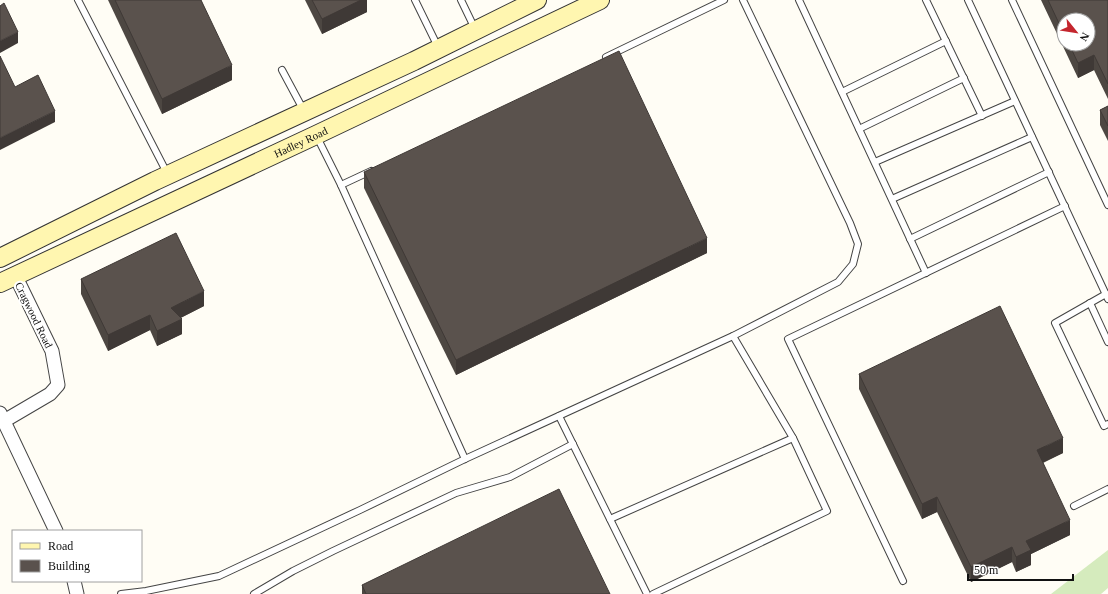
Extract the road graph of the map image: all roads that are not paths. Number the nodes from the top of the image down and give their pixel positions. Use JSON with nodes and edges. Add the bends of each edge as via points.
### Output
{"nodes":[{"id":1,"x":78,"y":0,"type":"edge"},
{"id":2,"x":415,"y":0,"type":"edge"},
{"id":3,"x":461,"y":0,"type":"edge"},
{"id":4,"x":537,"y":0,"type":"edge"},
{"id":5,"x":600,"y":0,"type":"edge"},
{"id":6,"x":724,"y":0,"type":"edge"},
{"id":7,"x":743,"y":0,"type":"edge"},
{"id":8,"x":799,"y":0,"type":"edge"},
{"id":9,"x":926,"y":0,"type":"edge"},
{"id":10,"x":968,"y":0,"type":"edge"},
{"id":11,"x":1012,"y":0,"type":"edge"},
{"id":12,"x":476,"y":30,"type":"junction"},
{"id":13,"x":946,"y":41,"type":"junction"},
{"id":14,"x":438,"y":49,"type":"junction"},
{"id":15,"x":603,"y":58,"type":"edge"},
{"id":16,"x":282,"y":70,"type":"dead end"},
{"id":17,"x":964,"y":78,"type":"junction"},
{"id":18,"x":842,"y":92,"type":"junction"},
{"id":19,"x":1015,"y":101,"type":"junction"},
{"id":20,"x":304,"y":112,"type":"junction"},
{"id":21,"x":982,"y":116,"type":"junction"},
{"id":22,"x":859,"y":129,"type":"junction"},
{"id":23,"x":316,"y":135,"type":"junction"},
{"id":24,"x":1032,"y":137,"type":"junction"},
{"id":25,"x":875,"y":162,"type":"junction"},
{"id":26,"x":377,"y":168,"type":"edge"},
{"id":27,"x":1049,"y":172,"type":"junction"},
{"id":28,"x":168,"y":175,"type":"junction"},
{"id":29,"x":341,"y":185,"type":"junction"},
{"id":30,"x":892,"y":199,"type":"junction"},
{"id":31,"x":1108,"y":205,"type":"edge"},
{"id":32,"x":1065,"y":206,"type":"junction"},
{"id":33,"x":910,"y":239,"type":"junction"},
{"id":34,"x":0,"y":258,"type":"edge"},
{"id":35,"x":926,"y":273,"type":"junction"},
{"id":36,"x":8,"y":279,"type":"edge"},
{"id":37,"x":1107,"y":296,"type":"edge"},
{"id":38,"x":1090,"y":303,"type":"junction"},
{"id":39,"x":733,"y":336,"type":"junction"},
{"id":40,"x":1108,"y":342,"type":"edge"},
{"id":41,"x":559,"y":416,"type":"junction"},
{"id":42,"x":2,"y":417,"type":"edge"},
{"id":43,"x":1108,"y":424,"type":"edge"},
{"id":44,"x":793,"y":438,"type":"junction"},
{"id":45,"x":573,"y":444,"type":"junction"},
{"id":46,"x":465,"y":459,"type":"junction"},
{"id":47,"x":1108,"y":489,"type":"edge"},
{"id":48,"x":1074,"y":506,"type":"dead end"},
{"id":49,"x":610,"y":520,"type":"junction"},
{"id":50,"x":56,"y":530,"type":"edge"},
{"id":51,"x":903,"y":581,"type":"dead end"},
{"id":52,"x":74,"y":582,"type":"edge"},
{"id":53,"x":76,"y":594,"type":"edge"},
{"id":54,"x":121,"y":594,"type":"edge"},
{"id":55,"x":254,"y":594,"type":"edge"},
{"id":56,"x":647,"y":594,"type":"edge"},
{"id":57,"x":653,"y":594,"type":"edge"}],
"edges":[{"from":1,"to":28,"type":"lane"},
{"from":2,"to":14,"type":"lane"},
{"from":3,"to":12,"type":"lane"},
{"from":4,"to":12,"type":"main road"},
{"from":5,"to":23,"type":"main road","name":"Hadley Road"},
{"from":6,"to":15,"type":"lane"},
{"from":7,"to":39,"type":"lane","via":[[858,244],[853,264],[838,282]]},
{"from":8,"to":18,"type":"lane"},
{"from":9,"to":13,"type":"lane"},
{"from":10,"to":19,"type":"lane"},
{"from":11,"to":31,"type":"lane"},
{"from":12,"to":14,"type":"main road"},
{"from":13,"to":17,"type":"lane"},
{"from":13,"to":18,"type":"lane"},
{"from":14,"to":20,"type":"main road"},
{"from":16,"to":20,"type":"lane"},
{"from":17,"to":21,"type":"lane"},
{"from":17,"to":22,"type":"lane"},
{"from":18,"to":22,"type":"lane"},
{"from":19,"to":21,"type":"lane"},
{"from":19,"to":24,"type":"lane"},
{"from":20,"to":28,"type":"main road"},
{"from":21,"to":25,"type":"lane"},
{"from":22,"to":25,"type":"lane"},
{"from":23,"to":29,"type":"lane"},
{"from":23,"to":36,"type":"main road","name":"Hadley Road"},
{"from":24,"to":27,"type":"lane"},
{"from":24,"to":30,"type":"lane"},
{"from":25,"to":30,"type":"lane"},
{"from":26,"to":29,"type":"lane"},
{"from":27,"to":32,"type":"lane"},
{"from":27,"to":33,"type":"lane"},
{"from":28,"to":34,"type":"main road"},
{"from":29,"to":46,"type":"lane"},
{"from":30,"to":33,"type":"lane"},
{"from":32,"to":35,"type":"lane"},
{"from":32,"to":37,"type":"lane"},
{"from":33,"to":35,"type":"lane"},
{"from":35,"to":51,"type":"lane","via":[[788,339]]},
{"from":36,"to":42,"type":"street","name":"Cragwood Road","via":[[52,351],[58,385],[50,394]]},
{"from":37,"to":38,"type":"lane"},
{"from":38,"to":40,"type":"lane"},
{"from":38,"to":43,"type":"lane","via":[[1055,323],[1104,426]]},
{"from":39,"to":41,"type":"lane"},
{"from":39,"to":44,"type":"lane"},
{"from":41,"to":45,"type":"lane"},
{"from":41,"to":46,"type":"lane"},
{"from":42,"to":50,"type":"street","name":"Cragwood Road"},
{"from":44,"to":49,"type":"lane"},
{"from":44,"to":57,"type":"lane","via":[[827,510]]},
{"from":45,"to":49,"type":"lane"},
{"from":45,"to":55,"type":"lane","via":[[510,477],[456,493],[313,561]]},
{"from":46,"to":54,"type":"lane","via":[[219,576]]},
{"from":47,"to":48,"type":"lane"},
{"from":49,"to":56,"type":"lane"},
{"from":52,"to":53,"type":"street"}]}
